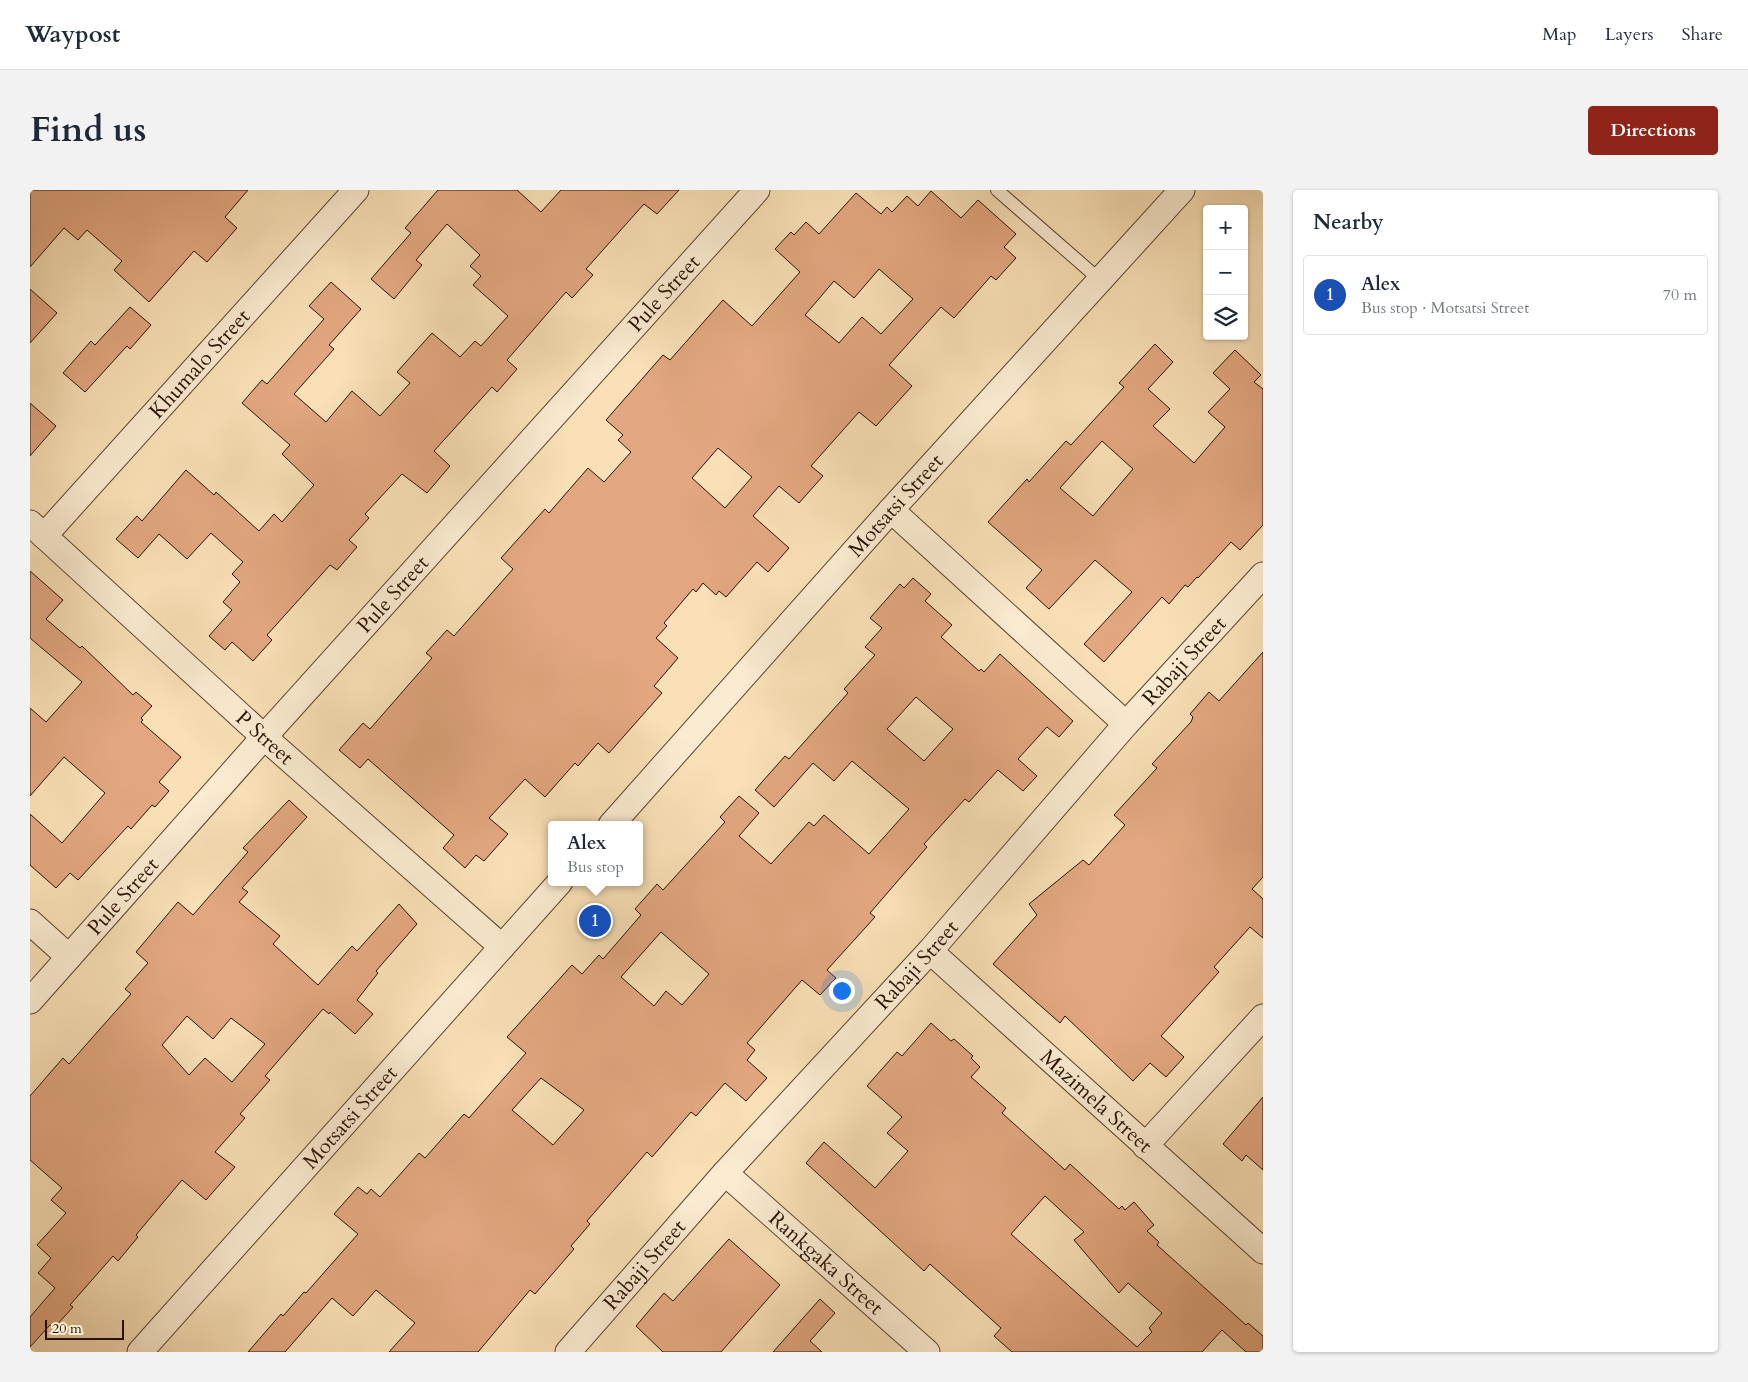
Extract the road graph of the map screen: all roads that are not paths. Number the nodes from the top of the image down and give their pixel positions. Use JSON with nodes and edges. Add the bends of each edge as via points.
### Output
{"nodes":[{"id":1,"x":356,"y":190,"type":"edge"},
{"id":2,"x":758,"y":190,"type":"edge"},
{"id":3,"x":997,"y":190,"type":"edge"},
{"id":4,"x":1182,"y":190,"type":"edge"},
{"id":5,"x":1100,"y":280,"type":"junction"},
{"id":6,"x":891,"y":510,"type":"junction"},
{"id":7,"x":37,"y":530,"type":"edge"},
{"id":8,"x":1263,"y":575,"type":"edge"},
{"id":9,"x":1126,"y":724,"type":"junction"},
{"id":10,"x":264,"y":737,"type":"junction"},
{"id":11,"x":615,"y":821,"type":"edge"},
{"id":12,"x":556,"y":886,"type":"edge"},
{"id":13,"x":30,"y":922,"type":"edge"},
{"id":14,"x":502,"y":947,"type":"junction"},
{"id":15,"x":930,"y":952,"type":"junction"},
{"id":16,"x":70,"y":957,"type":"junction"},
{"id":17,"x":30,"y":1001,"type":"edge"},
{"id":18,"x":1263,"y":1017,"type":"edge"},
{"id":19,"x":1145,"y":1146,"type":"junction"},
{"id":20,"x":725,"y":1173,"type":"junction"},
{"id":21,"x":1263,"y":1251,"type":"edge"},
{"id":22,"x":140,"y":1352,"type":"edge"},
{"id":23,"x":568,"y":1352,"type":"edge"},
{"id":24,"x":927,"y":1352,"type":"edge"}],
"edges":[{"from":1,"to":7,"type":"street","name":"Khumalo Street"},
{"from":2,"to":10,"type":"street","name":"Pule Street"},
{"from":3,"to":5,"type":"lane"},
{"from":4,"to":5,"type":"street","name":"Motsatsi Street"},
{"from":5,"to":6,"type":"street","name":"Motsatsi Street"},
{"from":6,"to":9,"type":"street"},
{"from":6,"to":11,"type":"street","name":"Motsatsi Street"},
{"from":7,"to":10,"type":"street","name":"P Street"},
{"from":8,"to":9,"type":"street","name":"Rabaji Street"},
{"from":9,"to":15,"type":"street","name":"Rabaji Street"},
{"from":10,"to":14,"type":"street","name":"P Street"},
{"from":10,"to":16,"type":"street","name":"Pule Street"},
{"from":12,"to":14,"type":"street","name":"Motsatsi Street"},
{"from":13,"to":16,"type":"street"},
{"from":14,"to":22,"type":"street","name":"Motsatsi Street"},
{"from":15,"to":19,"type":"street","name":"Mazimela Street"},
{"from":15,"to":20,"type":"street","name":"Rabaji Street"},
{"from":16,"to":17,"type":"street","name":"Pule Street"},
{"from":18,"to":19,"type":"street"},
{"from":19,"to":21,"type":"street","name":"Mazimela Street"},
{"from":20,"to":23,"type":"street","name":"Rabaji Street"},
{"from":20,"to":24,"type":"street","name":"Rankgaka Street"}]}
